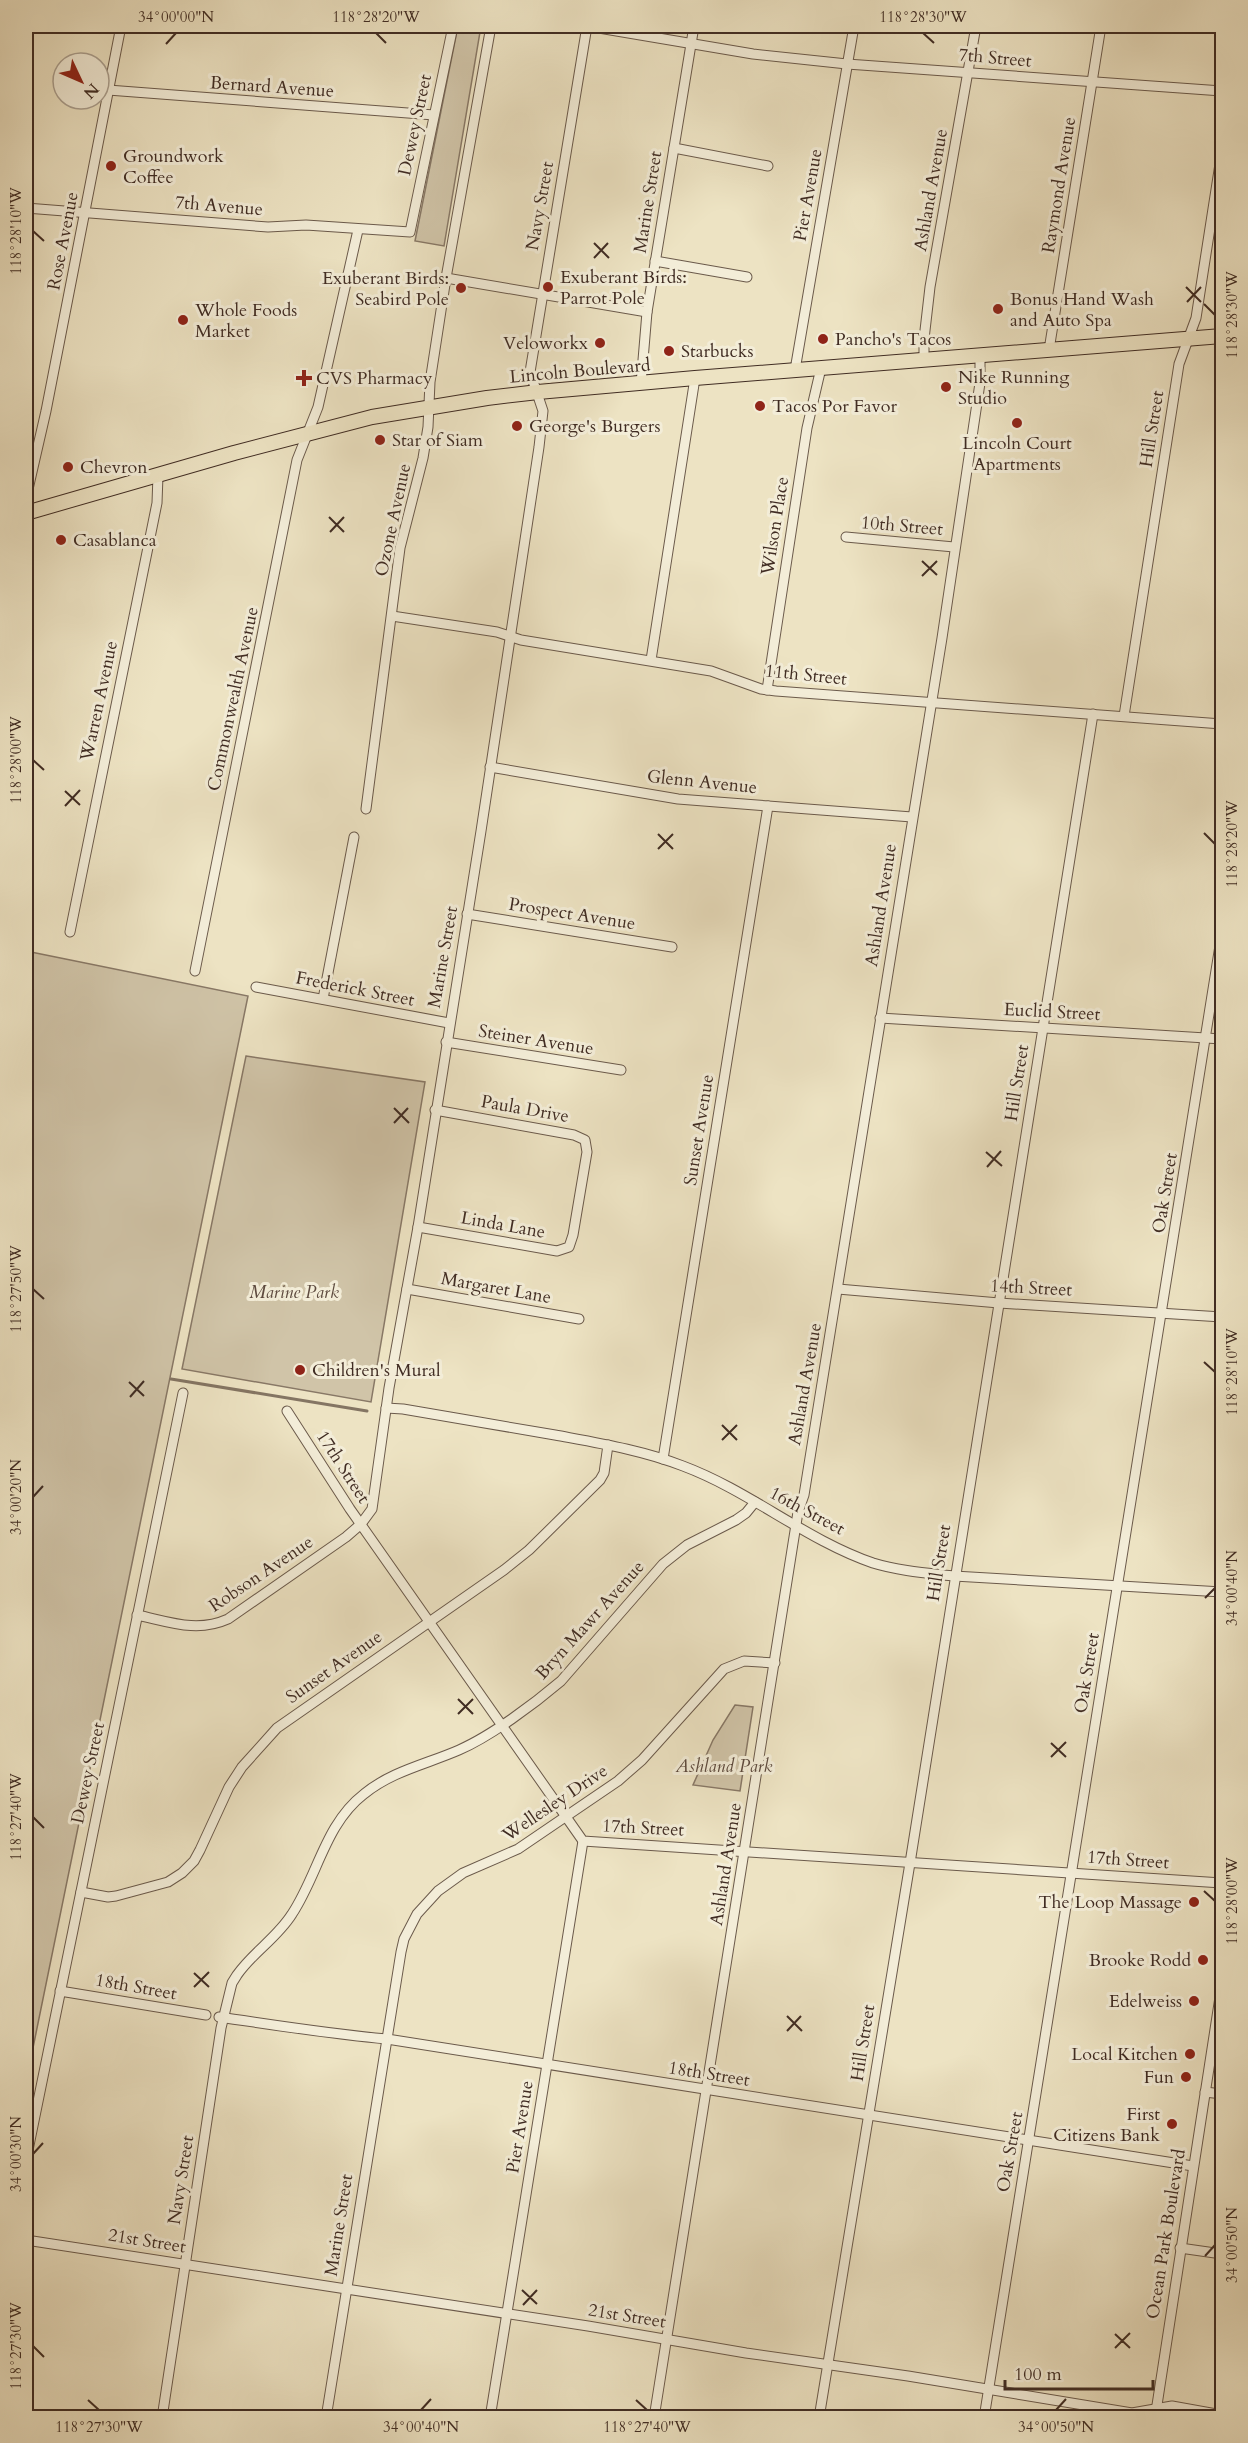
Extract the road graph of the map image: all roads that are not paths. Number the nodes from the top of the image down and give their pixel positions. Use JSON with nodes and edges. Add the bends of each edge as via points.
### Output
{"nodes":[{"id":1,"x":121,"y":26,"type":"edge"},
{"id":2,"x":453,"y":26,"type":"edge"},
{"id":3,"x":491,"y":26,"type":"edge"},
{"id":4,"x":587,"y":26,"type":"edge"},
{"id":5,"x":694,"y":26,"type":"edge"},
{"id":6,"x":854,"y":26,"type":"edge"},
{"id":7,"x":976,"y":26,"type":"edge"},
{"id":8,"x":1101,"y":26,"type":"edge"},
{"id":9,"x":692,"y":42,"type":"junction"},
{"id":10,"x":847,"y":64,"type":"junction"},
{"id":11,"x":968,"y":72,"type":"junction"},
{"id":12,"x":111,"y":75,"type":"edge"},
{"id":13,"x":1091,"y":83,"type":"junction"},
{"id":14,"x":111,"y":90,"type":"edge"},
{"id":15,"x":1222,"y":91,"type":"edge"},
{"id":16,"x":104,"y":111,"type":"edge"},
{"id":17,"x":434,"y":115,"type":"junction"},
{"id":18,"x":674,"y":148,"type":"junction"},
{"id":19,"x":1222,"y":151,"type":"edge"},
{"id":20,"x":768,"y":166,"type":"dead end"},
{"id":21,"x":26,"y":208,"type":"edge"},
{"id":22,"x":85,"y":212,"type":"junction"},
{"id":23,"x":358,"y":230,"type":"junction"},
{"id":24,"x":410,"y":232,"type":"joint"},
{"id":25,"x":655,"y":261,"type":"junction"},
{"id":26,"x":747,"y":277,"type":"dead end"},
{"id":27,"x":446,"y":278,"type":"junction"},
{"id":28,"x":542,"y":294,"type":"junction"},
{"id":29,"x":647,"y":312,"type":"junction"},
{"id":30,"x":1222,"y":336,"type":"edge"},
{"id":31,"x":1187,"y":339,"type":"junction"},
{"id":32,"x":1049,"y":350,"type":"junction"},
{"id":33,"x":980,"y":356,"type":"junction"},
{"id":34,"x":924,"y":360,"type":"junction"},
{"id":35,"x":821,"y":368,"type":"junction"},
{"id":36,"x":795,"y":370,"type":"junction"},
{"id":37,"x":695,"y":378,"type":"junction"},
{"id":38,"x":642,"y":384,"type":"junction"},
{"id":39,"x":538,"y":392,"type":"junction"},
{"id":40,"x":428,"y":407,"type":"junction"},
{"id":41,"x":307,"y":434,"type":"junction"},
{"id":42,"x":158,"y":475,"type":"junction"},
{"id":43,"x":26,"y":498,"type":"edge"},
{"id":44,"x":26,"y":513,"type":"edge"},
{"id":45,"x":846,"y":537,"type":"dead end"},
{"id":46,"x":954,"y":547,"type":"junction"},
{"id":47,"x":392,"y":616,"type":"junction"},
{"id":48,"x":510,"y":636,"type":"junction"},
{"id":49,"x":651,"y":660,"type":"junction"},
{"id":50,"x":767,"y":690,"type":"junction"},
{"id":51,"x":931,"y":703,"type":"junction"},
{"id":52,"x":1093,"y":714,"type":"junction"},
{"id":53,"x":1124,"y":716,"type":"junction"},
{"id":54,"x":1222,"y":724,"type":"edge"},
{"id":55,"x":490,"y":767,"type":"junction"},
{"id":56,"x":768,"y":806,"type":"junction"},
{"id":57,"x":366,"y":809,"type":"dead end"},
{"id":58,"x":912,"y":817,"type":"junction"},
{"id":59,"x":354,"y":837,"type":"dead end"},
{"id":60,"x":467,"y":914,"type":"junction"},
{"id":61,"x":70,"y":932,"type":"dead end"},
{"id":62,"x":1222,"y":933,"type":"edge"},
{"id":63,"x":672,"y":947,"type":"dead end"},
{"id":64,"x":195,"y":971,"type":"dead end"},
{"id":65,"x":256,"y":987,"type":"dead end"},
{"id":66,"x":323,"y":999,"type":"junction"},
{"id":67,"x":880,"y":1018,"type":"junction"},
{"id":68,"x":449,"y":1023,"type":"junction"},
{"id":69,"x":1043,"y":1028,"type":"junction"},
{"id":70,"x":1206,"y":1037,"type":"junction"},
{"id":71,"x":1222,"y":1039,"type":"edge"},
{"id":72,"x":446,"y":1042,"type":"junction"},
{"id":73,"x":621,"y":1070,"type":"dead end"},
{"id":74,"x":435,"y":1110,"type":"junction"},
{"id":75,"x":579,"y":1198,"type":"joint"},
{"id":76,"x":418,"y":1227,"type":"junction"},
{"id":77,"x":407,"y":1289,"type":"junction"},
{"id":78,"x":838,"y":1289,"type":"junction"},
{"id":79,"x":999,"y":1303,"type":"junction"},
{"id":80,"x":1162,"y":1312,"type":"junction"},
{"id":81,"x":1222,"y":1317,"type":"edge"},
{"id":82,"x":579,"y":1319,"type":"dead end"},
{"id":83,"x":183,"y":1393,"type":"dead end"},
{"id":84,"x":386,"y":1408,"type":"junction"},
{"id":85,"x":287,"y":1410,"type":"dead end"},
{"id":86,"x":608,"y":1445,"type":"junction"},
{"id":87,"x":663,"y":1459,"type":"junction"},
{"id":88,"x":755,"y":1502,"type":"junction"},
{"id":89,"x":361,"y":1524,"type":"junction"},
{"id":90,"x":797,"y":1525,"type":"junction"},
{"id":91,"x":954,"y":1576,"type":"junction"},
{"id":92,"x":1118,"y":1585,"type":"junction"},
{"id":93,"x":1222,"y":1592,"type":"edge"},
{"id":94,"x":137,"y":1615,"type":"junction"},
{"id":95,"x":429,"y":1621,"type":"junction"},
{"id":96,"x":775,"y":1663,"type":"junction"},
{"id":97,"x":501,"y":1724,"type":"junction"},
{"id":98,"x":565,"y":1817,"type":"junction"},
{"id":99,"x":583,"y":1841,"type":"junction"},
{"id":100,"x":745,"y":1851,"type":"junction"},
{"id":101,"x":910,"y":1863,"type":"junction"},
{"id":102,"x":1071,"y":1873,"type":"junction"},
{"id":103,"x":1222,"y":1883,"type":"edge"},
{"id":104,"x":81,"y":1892,"type":"junction"},
{"id":105,"x":1222,"y":1984,"type":"edge"},
{"id":106,"x":60,"y":1991,"type":"junction"},
{"id":107,"x":206,"y":2015,"type":"dead end"},
{"id":108,"x":221,"y":2018,"type":"junction"},
{"id":109,"x":387,"y":2039,"type":"junction"},
{"id":110,"x":547,"y":2066,"type":"junction"},
{"id":111,"x":707,"y":2091,"type":"junction"},
{"id":112,"x":1205,"y":2092,"type":"junction"},
{"id":113,"x":1222,"y":2094,"type":"edge"},
{"id":114,"x":868,"y":2115,"type":"junction"},
{"id":115,"x":1029,"y":2140,"type":"junction"},
{"id":116,"x":26,"y":2160,"type":"edge"},
{"id":117,"x":1193,"y":2166,"type":"junction"},
{"id":118,"x":26,"y":2240,"type":"edge"},
{"id":119,"x":1180,"y":2248,"type":"junction"},
{"id":120,"x":1222,"y":2254,"type":"edge"},
{"id":121,"x":185,"y":2264,"type":"junction"},
{"id":122,"x":345,"y":2290,"type":"junction"},
{"id":123,"x":506,"y":2314,"type":"junction"},
{"id":124,"x":666,"y":2339,"type":"junction"},
{"id":125,"x":827,"y":2365,"type":"junction"},
{"id":126,"x":989,"y":2389,"type":"junction"},
{"id":127,"x":1155,"y":2413,"type":"edge"},
{"id":128,"x":1222,"y":2415,"type":"edge"},
{"id":129,"x":162,"y":2418,"type":"edge"},
{"id":130,"x":326,"y":2418,"type":"edge"},
{"id":131,"x":490,"y":2418,"type":"edge"},
{"id":132,"x":654,"y":2418,"type":"edge"},
{"id":133,"x":819,"y":2418,"type":"edge"},
{"id":134,"x":984,"y":2418,"type":"edge"}],
"edges":[{"from":1,"to":12,"type":"street","name":"Rose Avenue"},
{"from":2,"to":17,"type":"street","name":"Dewey Street"},
{"from":3,"to":27,"type":"street","name":"Ozone Avenue"},
{"from":4,"to":9,"type":"street","name":"7th Street"},
{"from":4,"to":28,"type":"street","name":"Navy Street"},
{"from":5,"to":9,"type":"street","name":"Marine Street"},
{"from":6,"to":10,"type":"street","name":"Pier Avenue"},
{"from":7,"to":11,"type":"street","name":"Ashland Avenue"},
{"from":8,"to":13,"type":"street","name":"Raymond Avenue"},
{"from":9,"to":10,"type":"street","name":"7th Street","via":[[753,54]]},
{"from":9,"to":18,"type":"street","name":"Marine Street"},
{"from":10,"to":11,"type":"street","name":"7th Street"},
{"from":10,"to":36,"type":"street","name":"Pier Avenue"},
{"from":11,"to":13,"type":"street","name":"7th Street"},
{"from":11,"to":34,"type":"street","name":"Ashland Avenue","via":[[930,287]]},
{"from":13,"to":15,"type":"street","name":"7th Street"},
{"from":13,"to":32,"type":"street","name":"Raymond Avenue"},
{"from":14,"to":17,"type":"street","name":"Bernard Avenue"},
{"from":16,"to":22,"type":"street","name":"Rose Avenue"},
{"from":17,"to":24,"type":"street","name":"Dewey Street"},
{"from":18,"to":20,"type":"street"},
{"from":18,"to":25,"type":"street","name":"Marine Street"},
{"from":19,"to":31,"type":"street","name":"Hill Street","via":[[1196,318]]},
{"from":21,"to":22,"type":"street","name":"7th Avenue"},
{"from":22,"to":23,"type":"street","name":"7th Avenue"},
{"from":22,"to":43,"type":"street","name":"Rose Avenue"},
{"from":23,"to":24,"type":"street","name":"7th Avenue"},
{"from":23,"to":41,"type":"street","name":"Commonwealth Avenue","via":[[318,407]]},
{"from":25,"to":26,"type":"street"},
{"from":25,"to":29,"type":"street","name":"Marine Street"},
{"from":27,"to":28,"type":"street"},
{"from":27,"to":40,"type":"street","name":"Ozone Avenue"},
{"from":28,"to":29,"type":"street"},
{"from":28,"to":39,"type":"street","name":"Navy Street","via":[[530,372]]},
{"from":29,"to":38,"type":"street","name":"Marine Street"},
{"from":30,"to":31,"type":"highway","name":"Lincoln Boulevard"},
{"from":31,"to":32,"type":"highway","name":"Lincoln Boulevard"},
{"from":31,"to":53,"type":"street","name":"Hill Street","via":[[1179,364]]},
{"from":32,"to":33,"type":"highway","name":"Lincoln Boulevard"},
{"from":33,"to":34,"type":"highway","name":"Lincoln Boulevard"},
{"from":33,"to":46,"type":"street","name":"Ashland Avenue","via":[[980,383]]},
{"from":34,"to":35,"type":"highway","name":"Lincoln Boulevard"},
{"from":35,"to":36,"type":"highway","name":"Lincoln Boulevard"},
{"from":35,"to":50,"type":"street","name":"Wilson Place","via":[[807,428]]},
{"from":36,"to":37,"type":"highway","name":"Lincoln Boulevard"},
{"from":37,"to":38,"type":"highway","name":"Lincoln Boulevard"},
{"from":37,"to":49,"type":"street"},
{"from":38,"to":39,"type":"highway","name":"Lincoln Boulevard"},
{"from":39,"to":40,"type":"highway","name":"Lincoln Boulevard"},
{"from":39,"to":48,"type":"street","name":"Marine Street","via":[[543,411]]},
{"from":40,"to":41,"type":"highway","name":"Lincoln Boulevard"},
{"from":40,"to":47,"type":"street","name":"Ozone Avenue","via":[[423,458],[400,548]]},
{"from":41,"to":42,"type":"highway","name":"Lincoln Boulevard"},
{"from":41,"to":64,"type":"street","name":"Commonwealth Avenue","via":[[297,460]]},
{"from":42,"to":44,"type":"highway","name":"Lincoln Boulevard"},
{"from":42,"to":61,"type":"street","name":"Warren Avenue","via":[[157,503]]},
{"from":45,"to":46,"type":"street","name":"10th Street"},
{"from":46,"to":51,"type":"street","name":"Ashland Avenue"},
{"from":47,"to":48,"type":"street","name":"11th Street"},
{"from":47,"to":57,"type":"street","name":"Ozone Avenue"},
{"from":48,"to":49,"type":"street","name":"11th Street"},
{"from":48,"to":55,"type":"street","name":"Marine Street"},
{"from":49,"to":50,"type":"street","name":"11th Street","via":[[720,673]]},
{"from":50,"to":51,"type":"street","name":"11th Street"},
{"from":51,"to":52,"type":"street","name":"11th Street"},
{"from":51,"to":58,"type":"street","name":"Ashland Avenue"},
{"from":52,"to":53,"type":"street","name":"11th Street"},
{"from":52,"to":69,"type":"street","name":"Hill Street"},
{"from":53,"to":54,"type":"street","name":"11th Street"},
{"from":55,"to":56,"type":"street","name":"Glenn Avenue","via":[[678,799]]},
{"from":55,"to":60,"type":"street","name":"Marine Street"},
{"from":56,"to":58,"type":"street","name":"Glenn Avenue"},
{"from":56,"to":87,"type":"street","name":"Sunset Avenue"},
{"from":58,"to":67,"type":"street","name":"Ashland Avenue"},
{"from":59,"to":66,"type":"street"},
{"from":60,"to":63,"type":"street","name":"Prospect Avenue"},
{"from":60,"to":68,"type":"street","name":"Marine Street"},
{"from":62,"to":70,"type":"street","name":"Oak Street"},
{"from":65,"to":66,"type":"street","name":"Frederick Street"},
{"from":66,"to":68,"type":"street","name":"Frederick Street"},
{"from":67,"to":69,"type":"street","name":"Euclid Street"},
{"from":67,"to":78,"type":"street","name":"Ashland Avenue"},
{"from":68,"to":72,"type":"street","name":"Marine Street"},
{"from":69,"to":70,"type":"street","name":"Euclid Street"},
{"from":69,"to":79,"type":"street","name":"Hill Street"},
{"from":70,"to":71,"type":"street","name":"Euclid Street"},
{"from":70,"to":80,"type":"street","name":"Oak Street"},
{"from":72,"to":73,"type":"street","name":"Steiner Avenue"},
{"from":72,"to":74,"type":"street","name":"Marine Street"},
{"from":74,"to":75,"type":"street","name":"Paula Drive","via":[[585,1140],[587,1152]]},
{"from":74,"to":76,"type":"street","name":"Marine Street"},
{"from":75,"to":76,"type":"street","name":"Linda Lane","via":[[573,1235],[568,1247],[557,1251]]},
{"from":76,"to":77,"type":"street","name":"Marine Street"},
{"from":77,"to":82,"type":"street","name":"Margaret Lane"},
{"from":77,"to":84,"type":"street","name":"Marine Street"},
{"from":78,"to":79,"type":"street","name":"14th Street"},
{"from":78,"to":90,"type":"street","name":"Ashland Avenue"},
{"from":79,"to":80,"type":"street","name":"14th Street"},
{"from":79,"to":91,"type":"street","name":"Hill Street"},
{"from":80,"to":81,"type":"street","name":"14th Street"},
{"from":80,"to":92,"type":"street","name":"Oak Street"},
{"from":83,"to":94,"type":"street","name":"Dewey Street"},
{"from":84,"to":86,"type":"street","name":"16th Street"},
{"from":84,"to":89,"type":"street","name":"Marine Street","via":[[372,1509]]},
{"from":85,"to":89,"type":"street","name":"17th Street"},
{"from":86,"to":87,"type":"street","name":"16th Street"},
{"from":86,"to":95,"type":"street","name":"Sunset Avenue","via":[[600,1480],[530,1550]]},
{"from":87,"to":88,"type":"street","name":"16th Street"},
{"from":88,"to":90,"type":"street","name":"16th Street"},
{"from":88,"to":97,"type":"street","name":"Bryn Mawr Avenue","via":[[736,1520],[687,1545],[663,1564],[561,1681]]},
{"from":89,"to":94,"type":"street","name":"Robson Avenue","via":[[213,1626],[196,1628]]},
{"from":89,"to":95,"type":"street","name":"17th Street"},
{"from":90,"to":91,"type":"street","name":"16th Street","via":[[873,1563]]},
{"from":90,"to":96,"type":"street","name":"Ashland Avenue"},
{"from":91,"to":92,"type":"street","name":"16th Street"},
{"from":91,"to":101,"type":"street","name":"Hill Street"},
{"from":92,"to":93,"type":"street","name":"16th Street"},
{"from":92,"to":102,"type":"street","name":"Oak Street"},
{"from":94,"to":104,"type":"street","name":"Dewey Street"},
{"from":95,"to":97,"type":"street","name":"17th Street"},
{"from":95,"to":104,"type":"street","name":"Sunset Avenue","via":[[302,1710],[260,1746],[229,1787],[200,1850],[182,1873],[168,1882],[116,1896]]},
{"from":96,"to":98,"type":"street","name":"Wellesley Drive","via":[[744,1661],[724,1669],[642,1760]]},
{"from":96,"to":100,"type":"street","name":"Ashland Avenue"},
{"from":97,"to":98,"type":"street","name":"17th Street"},
{"from":97,"to":108,"type":"street","name":"Bryn Mawr Avenue","via":[[458,1751],[388,1778],[361,1796],[331,1834],[293,1913],[237,1975]]},
{"from":98,"to":99,"type":"street","name":"17th Street"},
{"from":98,"to":109,"type":"street","name":"Wellesley Drive","via":[[518,1849],[450,1881],[417,1914],[404,1939]]},
{"from":99,"to":100,"type":"street","name":"17th Street"},
{"from":99,"to":110,"type":"street","name":"Pier Avenue"},
{"from":100,"to":101,"type":"street","name":"17th Street"},
{"from":100,"to":111,"type":"street","name":"Ashland Avenue"},
{"from":101,"to":102,"type":"street","name":"17th Street"},
{"from":101,"to":114,"type":"street","name":"Hill Street"},
{"from":102,"to":103,"type":"street","name":"17th Street"},
{"from":102,"to":115,"type":"street","name":"Oak Street"},
{"from":104,"to":106,"type":"street","name":"Dewey Street"},
{"from":105,"to":112,"type":"street","name":"Ocean Park Boulevard"},
{"from":106,"to":107,"type":"street","name":"18th Street"},
{"from":106,"to":116,"type":"street","name":"Dewey Street"},
{"from":108,"to":109,"type":"street","name":"18th Street"},
{"from":108,"to":121,"type":"street","name":"Navy Street"},
{"from":109,"to":110,"type":"street","name":"18th Street"},
{"from":109,"to":122,"type":"street","name":"Marine Street"},
{"from":110,"to":111,"type":"street","name":"18th Street"},
{"from":110,"to":123,"type":"street","name":"Pier Avenue"},
{"from":111,"to":114,"type":"street","name":"18th Street"},
{"from":111,"to":124,"type":"street","name":"Ashland Avenue"},
{"from":112,"to":113,"type":"street"},
{"from":112,"to":117,"type":"street","name":"Ocean Park Boulevard"},
{"from":114,"to":115,"type":"street","name":"18th Street"},
{"from":114,"to":125,"type":"street","name":"Hill Street"},
{"from":115,"to":117,"type":"street","name":"18th Street"},
{"from":115,"to":126,"type":"street","name":"Oak Street"},
{"from":117,"to":119,"type":"street","name":"Ocean Park Boulevard"},
{"from":118,"to":121,"type":"street","name":"21st Street"},
{"from":119,"to":120,"type":"street"},
{"from":119,"to":127,"type":"street","name":"Ocean Park Boulevard"},
{"from":121,"to":122,"type":"street","name":"21st Street"},
{"from":121,"to":129,"type":"street","name":"Navy Street"},
{"from":122,"to":123,"type":"street","name":"21st Street"},
{"from":122,"to":130,"type":"street","name":"Marine Street"},
{"from":123,"to":124,"type":"street","name":"21st Street"},
{"from":123,"to":131,"type":"street","name":"Pier Avenue"},
{"from":124,"to":125,"type":"street","name":"21st Street"},
{"from":124,"to":132,"type":"street","name":"Ashland Avenue"},
{"from":125,"to":126,"type":"street","name":"21st Street"},
{"from":125,"to":133,"type":"street","name":"Hill Street"},
{"from":126,"to":127,"type":"street","name":"21st Street"},
{"from":126,"to":134,"type":"street","name":"Oak Street"},
{"from":127,"to":128,"type":"street","name":"21st Street","via":[[1172,2406]]}]}
